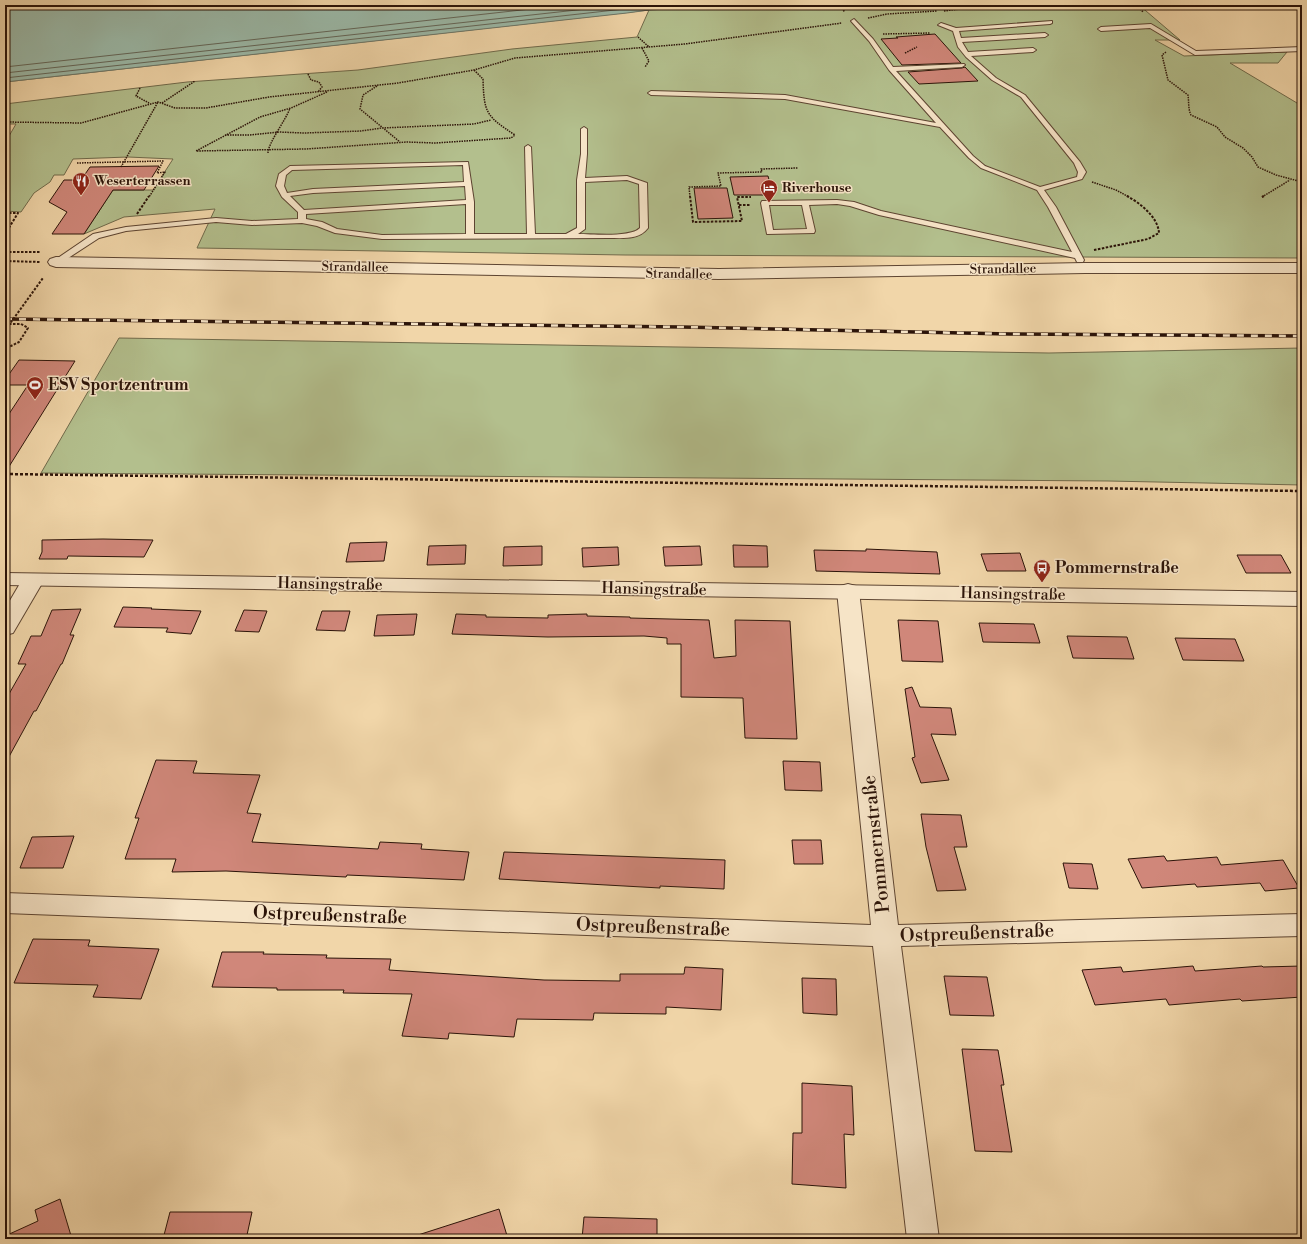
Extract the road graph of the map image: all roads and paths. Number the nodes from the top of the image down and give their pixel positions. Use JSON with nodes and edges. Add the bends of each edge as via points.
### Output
{"nodes":[{"id":1,"x":991,"y":5,"type":"edge"},
{"id":2,"x":854,"y":21,"type":"junction"},
{"id":3,"x":1050,"y":22,"type":"dead end"},
{"id":4,"x":941,"y":25,"type":"dead end"},
{"id":5,"x":1101,"y":29,"type":"dead end"},
{"id":6,"x":956,"y":30,"type":"junction"},
{"id":7,"x":933,"y":33,"type":"dead end"},
{"id":8,"x":865,"y":34,"type":"junction"},
{"id":9,"x":1045,"y":35,"type":"dead end"},
{"id":10,"x":638,"y":37,"type":"dead end"},
{"id":11,"x":958,"y":40,"type":"junction"},
{"id":12,"x":1177,"y":42,"type":"junction"},
{"id":13,"x":642,"y":48,"type":"junction"},
{"id":14,"x":650,"y":48,"type":"junction"},
{"id":15,"x":1302,"y":49,"type":"edge"},
{"id":16,"x":1033,"y":50,"type":"dead end"},
{"id":17,"x":967,"y":54,"type":"junction"},
{"id":18,"x":962,"y":65,"type":"dead end"},
{"id":19,"x":645,"y":67,"type":"dead end"},
{"id":20,"x":891,"y":69,"type":"junction"},
{"id":21,"x":474,"y":70,"type":"junction"},
{"id":22,"x":308,"y":74,"type":"dead end"},
{"id":23,"x":195,"y":81,"type":"dead end"},
{"id":24,"x":379,"y":85,"type":"junction"},
{"id":25,"x":140,"y":88,"type":"dead end"},
{"id":26,"x":329,"y":91,"type":"junction"},
{"id":27,"x":317,"y":92,"type":"junction"},
{"id":28,"x":651,"y":93,"type":"dead end"},
{"id":29,"x":158,"y":102,"type":"junction"},
{"id":30,"x":150,"y":103,"type":"junction"},
{"id":31,"x":162,"y":103,"type":"junction"},
{"id":32,"x":290,"y":108,"type":"junction"},
{"id":33,"x":491,"y":120,"type":"junction"},
{"id":34,"x":5,"y":122,"type":"edge"},
{"id":35,"x":944,"y":126,"type":"junction"},
{"id":36,"x":382,"y":128,"type":"junction"},
{"id":37,"x":584,"y":129,"type":"dead end"},
{"id":38,"x":224,"y":134,"type":"junction"},
{"id":39,"x":400,"y":143,"type":"junction"},
{"id":40,"x":528,"y":147,"type":"dead end"},
{"id":41,"x":268,"y":149,"type":"junction"},
{"id":42,"x":268,"y":153,"type":"dead end"},
{"id":43,"x":124,"y":161,"type":"junction"},
{"id":44,"x":77,"y":163,"type":"dead end"},
{"id":45,"x":121,"y":166,"type":"dead end"},
{"id":46,"x":798,"y":168,"type":"dead end"},
{"id":47,"x":1080,"y":178,"type":"junction"},
{"id":48,"x":581,"y":180,"type":"junction"},
{"id":49,"x":1290,"y":180,"type":"junction"},
{"id":50,"x":1302,"y":182,"type":"edge"},
{"id":51,"x":468,"y":184,"type":"junction"},
{"id":52,"x":1040,"y":189,"type":"junction"},
{"id":53,"x":285,"y":195,"type":"junction"},
{"id":54,"x":1262,"y":196,"type":"dead end"},
{"id":55,"x":737,"y":197,"type":"dead end"},
{"id":56,"x":470,"y":202,"type":"junction"},
{"id":57,"x":805,"y":202,"type":"junction"},
{"id":58,"x":302,"y":212,"type":"junction"},
{"id":59,"x":5,"y":213,"type":"edge"},
{"id":60,"x":302,"y":221,"type":"junction"},
{"id":61,"x":126,"y":229,"type":"junction"},
{"id":62,"x":7,"y":231,"type":"dead end"},
{"id":63,"x":531,"y":236,"type":"junction"},
{"id":64,"x":568,"y":236,"type":"junction"},
{"id":65,"x":470,"y":237,"type":"junction"},
{"id":66,"x":1079,"y":259,"type":"junction"},
{"id":67,"x":5,"y":261,"type":"edge"},
{"id":68,"x":56,"y":262,"type":"junction"},
{"id":69,"x":1302,"y":268,"type":"edge"},
{"id":70,"x":43,"y":278,"type":"dead end"},
{"id":71,"x":5,"y":324,"type":"edge"},
{"id":72,"x":5,"y":330,"type":"edge"},
{"id":73,"x":5,"y":349,"type":"edge"},
{"id":74,"x":5,"y":474,"type":"edge"},
{"id":75,"x":1302,"y":491,"type":"edge"},
{"id":76,"x":5,"y":579,"type":"edge"},
{"id":77,"x":33,"y":580,"type":"junction"},
{"id":78,"x":848,"y":591,"type":"junction"},
{"id":79,"x":1302,"y":599,"type":"edge"},
{"id":80,"x":5,"y":628,"type":"edge"},
{"id":81,"x":5,"y":903,"type":"edge"},
{"id":82,"x":1302,"y":925,"type":"edge"},
{"id":83,"x":886,"y":936,"type":"junction"},
{"id":84,"x":923,"y":1239,"type":"edge"}],
"edges":[{"from":1,"to":2,"type":"path","via":[[887,14]]},
{"from":2,"to":8,"type":"lane"},
{"from":2,"to":14,"type":"path"},
{"from":3,"to":6,"type":"lane"},
{"from":4,"to":6,"type":"lane"},
{"from":5,"to":12,"type":"lane","via":[[1151,26]]},
{"from":6,"to":11,"type":"lane"},
{"from":7,"to":8,"type":"path"},
{"from":8,"to":20,"type":"lane"},
{"from":9,"to":11,"type":"lane"},
{"from":10,"to":14,"type":"path"},
{"from":11,"to":17,"type":"lane"},
{"from":12,"to":15,"type":"lane","via":[[1190,51],[1203,54]]},
{"from":12,"to":49,"type":"path","via":[[1162,55],[1164,68],[1168,80],[1188,95],[1191,115],[1217,127],[1225,137],[1243,148],[1258,167]]},
{"from":13,"to":14,"type":"path"},
{"from":13,"to":19,"type":"path","via":[[649,61]]},
{"from":13,"to":21,"type":"path","via":[[515,58]]},
{"from":16,"to":17,"type":"lane"},
{"from":17,"to":47,"type":"lane","via":[[994,79],[1023,96],[1077,162],[1082,172]]},
{"from":18,"to":20,"type":"lane"},
{"from":20,"to":35,"type":"lane"},
{"from":21,"to":24,"type":"path"},
{"from":21,"to":33,"type":"path","via":[[483,79],[484,106]]},
{"from":22,"to":27,"type":"path","via":[[311,80],[319,82],[322,87]]},
{"from":23,"to":31,"type":"path"},
{"from":24,"to":26,"type":"path"},
{"from":24,"to":36,"type":"path","via":[[365,92],[360,109]]},
{"from":25,"to":30,"type":"path","via":[[136,96]]},
{"from":26,"to":27,"type":"path"},
{"from":26,"to":32,"type":"path"},
{"from":27,"to":31,"type":"path","via":[[206,108],[175,108]]},
{"from":28,"to":35,"type":"lane","via":[[785,97]]},
{"from":29,"to":30,"type":"path"},
{"from":29,"to":31,"type":"path"},
{"from":29,"to":43,"type":"path"},
{"from":30,"to":34,"type":"path","via":[[80,123]]},
{"from":32,"to":38,"type":"path","via":[[260,117]]},
{"from":32,"to":41,"type":"path"},
{"from":33,"to":36,"type":"path","via":[[474,124]]},
{"from":33,"to":39,"type":"path","via":[[515,135],[497,140]]},
{"from":35,"to":52,"type":"lane","via":[[983,167]]},
{"from":36,"to":38,"type":"path","via":[[361,131]]},
{"from":36,"to":39,"type":"path"},
{"from":37,"to":48,"type":"lane"},
{"from":38,"to":41,"type":"path","via":[[196,151]]},
{"from":39,"to":41,"type":"path"},
{"from":40,"to":63,"type":"lane"},
{"from":41,"to":42,"type":"path"},
{"from":43,"to":44,"type":"path"},
{"from":43,"to":45,"type":"path"},
{"from":43,"to":61,"type":"path","via":[[163,161],[157,173],[165,172]]},
{"from":46,"to":55,"type":"path","via":[[718,173],[721,186],[689,187],[693,222],[742,221]]},
{"from":47,"to":52,"type":"lane"},
{"from":47,"to":66,"type":"path","via":[[1126,194],[1138,202],[1159,225],[1159,233],[1148,239]]},
{"from":48,"to":64,"type":"lane","via":[[581,229]]},
{"from":48,"to":64,"type":"lane","via":[[627,178],[643,183],[644,228],[642,232],[635,234]]},
{"from":49,"to":50,"type":"path"},
{"from":49,"to":54,"type":"path"},
{"from":51,"to":53,"type":"lane","via":[[313,191]]},
{"from":51,"to":53,"type":"lane","via":[[466,163],[290,168],[283,174],[280,186]]},
{"from":51,"to":56,"type":"lane"},
{"from":52,"to":66,"type":"lane"},
{"from":53,"to":58,"type":"lane"},
{"from":56,"to":58,"type":"lane"},
{"from":56,"to":65,"type":"lane"},
{"from":57,"to":57,"type":"lane","via":[[812,231],[770,232],[765,203]]},
{"from":57,"to":66,"type":"lane","via":[[851,204],[879,213]]},
{"from":58,"to":60,"type":"lane"},
{"from":59,"to":62,"type":"path","via":[[18,213]]},
{"from":60,"to":61,"type":"lane","via":[[259,223],[216,220]]},
{"from":60,"to":65,"type":"lane","via":[[319,224],[335,231],[382,237]]},
{"from":61,"to":68,"type":"lane","via":[[96,236]]},
{"from":63,"to":64,"type":"lane"},
{"from":63,"to":65,"type":"lane"},
{"from":66,"to":68,"type":"street","name":"Strandallee","via":[[719,274]]},
{"from":66,"to":69,"type":"street","name":"Strandallee"},
{"from":67,"to":68,"type":"path"},
{"from":70,"to":72,"type":"path","bridge":true},
{"from":71,"to":73,"type":"path","via":[[21,324],[28,328],[23,340]]},
{"from":74,"to":75,"type":"path"},
{"from":76,"to":77,"type":"street","name":"Hansingstraße"},
{"from":77,"to":78,"type":"street","name":"Hansingstraße"},
{"from":77,"to":80,"type":"street"},
{"from":78,"to":79,"type":"street","name":"Hansingstraße"},
{"from":78,"to":83,"type":"street","name":"Pommernstraße"},
{"from":81,"to":83,"type":"street","name":"Ostpreußenstraße"},
{"from":82,"to":83,"type":"street","name":"Ostpreußenstraße"},
{"from":83,"to":84,"type":"street","name":"Pommernstraße"}]}
